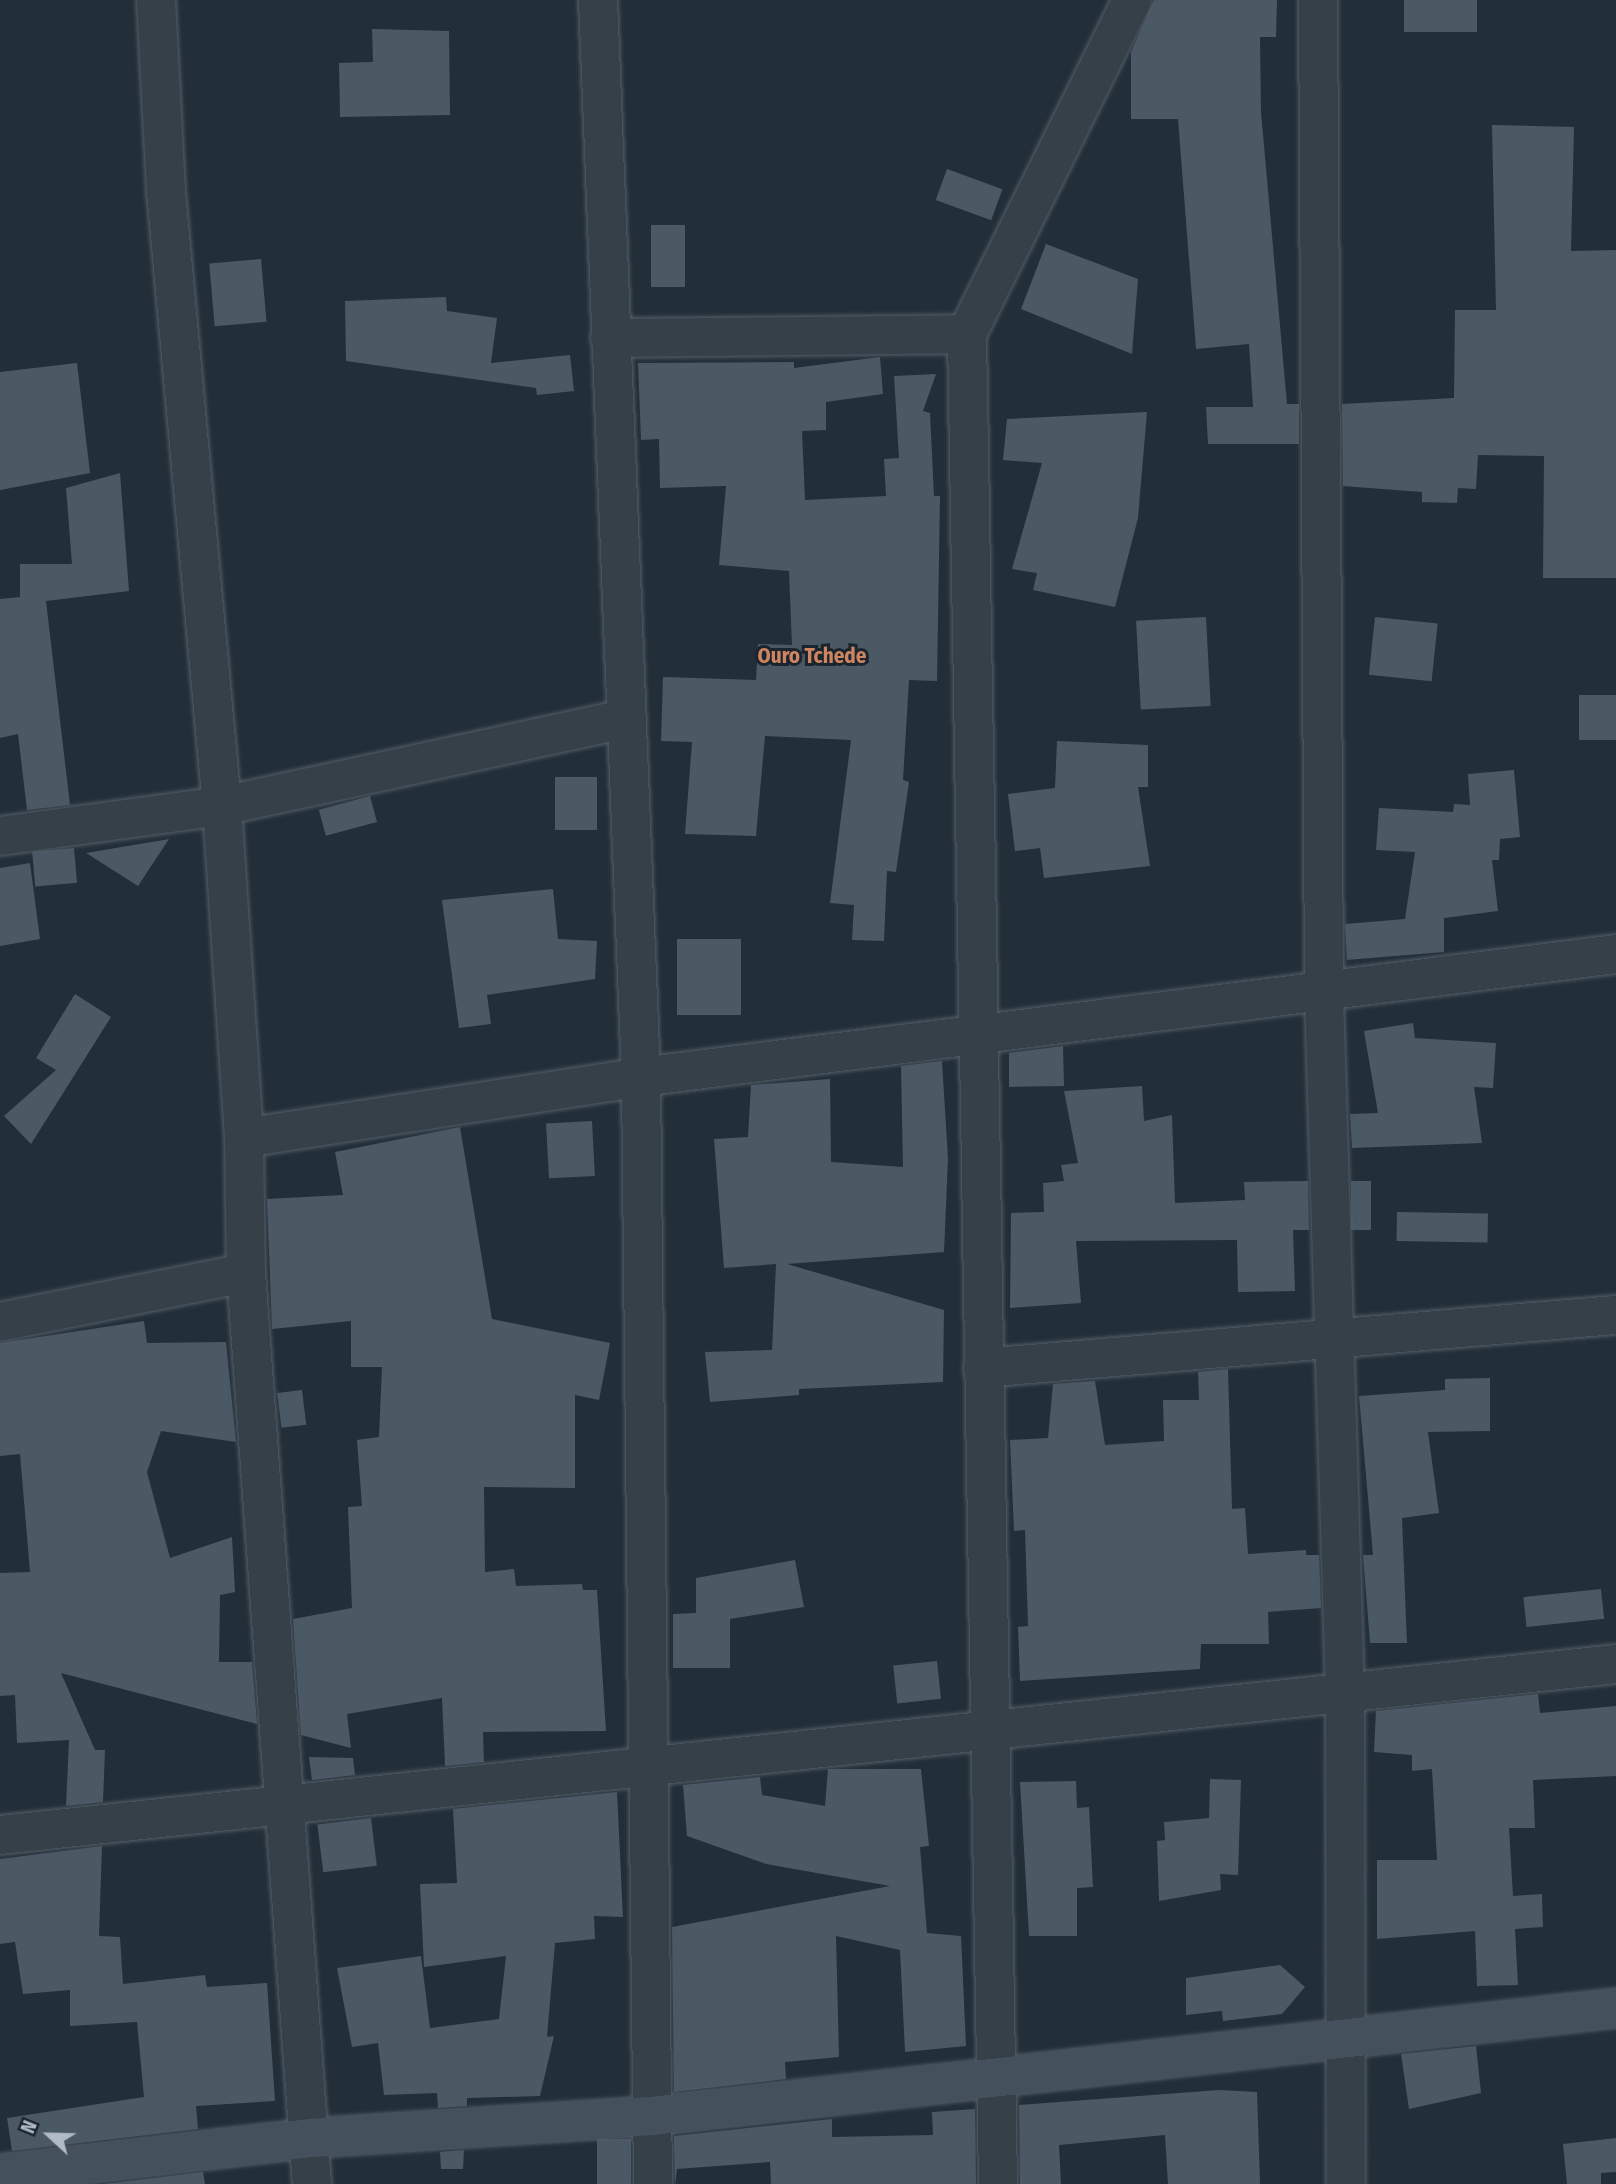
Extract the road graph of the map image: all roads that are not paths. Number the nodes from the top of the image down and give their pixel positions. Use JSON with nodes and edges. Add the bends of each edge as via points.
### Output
{"nodes":[{"id":1,"x":156,"y":0,"type":"edge"},
{"id":2,"x":598,"y":0,"type":"edge"},
{"id":3,"x":1132,"y":0,"type":"edge"},
{"id":4,"x":1318,"y":0,"type":"edge"},
{"id":5,"x":967,"y":334,"type":"junction"},
{"id":6,"x":610,"y":338,"type":"junction"},
{"id":7,"x":623,"y":719,"type":"junction"},
{"id":8,"x":222,"y":806,"type":"junction"},
{"id":9,"x":0,"y":836,"type":"edge"},
{"id":10,"x":1616,"y":954,"type":"edge"},
{"id":11,"x":1324,"y":994,"type":"junction"},
{"id":12,"x":978,"y":1033,"type":"junction"},
{"id":13,"x":641,"y":1077,"type":"junction"},
{"id":14,"x":244,"y":1138,"type":"junction"},
{"id":15,"x":246,"y":1273,"type":"junction"},
{"id":16,"x":1616,"y":1315,"type":"edge"},
{"id":17,"x":0,"y":1322,"type":"edge"},
{"id":18,"x":1331,"y":1340,"type":"junction"},
{"id":19,"x":983,"y":1368,"type":"junction"},
{"id":20,"x":1616,"y":1664,"type":"edge"},
{"id":21,"x":1345,"y":1693,"type":"junction"},
{"id":22,"x":991,"y":1734,"type":"junction"},
{"id":23,"x":645,"y":1763,"type":"junction"},
{"id":24,"x":288,"y":1804,"type":"junction"},
{"id":25,"x":0,"y":1835,"type":"edge"},
{"id":26,"x":1616,"y":2008,"type":"edge"},
{"id":27,"x":1346,"y":2035,"type":"junction"},
{"id":28,"x":996,"y":2075,"type":"junction"},
{"id":29,"x":652,"y":2116,"type":"junction"},
{"id":30,"x":311,"y":2138,"type":"junction"},
{"id":31,"x":0,"y":2174,"type":"edge"},
{"id":32,"x":312,"y":2184,"type":"edge"},
{"id":33,"x":653,"y":2184,"type":"edge"},
{"id":34,"x":998,"y":2184,"type":"edge"},
{"id":35,"x":1346,"y":2184,"type":"edge"}],
"edges":[{"from":1,"to":8,"type":"street","via":[[166,191]]},
{"from":2,"to":6,"type":"street"},
{"from":3,"to":5,"type":"street"},
{"from":4,"to":11,"type":"street"},
{"from":5,"to":6,"type":"street"},
{"from":5,"to":12,"type":"street"},
{"from":6,"to":7,"type":"street"},
{"from":7,"to":8,"type":"street"},
{"from":7,"to":13,"type":"street"},
{"from":8,"to":9,"type":"street"},
{"from":8,"to":14,"type":"street"},
{"from":10,"to":11,"type":"street"},
{"from":11,"to":12,"type":"street"},
{"from":11,"to":18,"type":"street"},
{"from":12,"to":13,"type":"street"},
{"from":12,"to":19,"type":"street"},
{"from":13,"to":14,"type":"street"},
{"from":13,"to":23,"type":"street"},
{"from":14,"to":15,"type":"street"},
{"from":15,"to":17,"type":"street"},
{"from":15,"to":24,"type":"street"},
{"from":16,"to":18,"type":"street"},
{"from":18,"to":19,"type":"street"},
{"from":18,"to":21,"type":"street"},
{"from":19,"to":22,"type":"street"},
{"from":20,"to":21,"type":"street"},
{"from":21,"to":22,"type":"street"},
{"from":21,"to":27,"type":"street"},
{"from":22,"to":23,"type":"street"},
{"from":22,"to":28,"type":"street"},
{"from":23,"to":24,"type":"street"},
{"from":23,"to":29,"type":"street"},
{"from":24,"to":25,"type":"street"},
{"from":24,"to":30,"type":"street"},
{"from":26,"to":27,"type":"main road"},
{"from":27,"to":28,"type":"main road"},
{"from":27,"to":35,"type":"street"},
{"from":28,"to":29,"type":"main road"},
{"from":28,"to":34,"type":"street"},
{"from":29,"to":30,"type":"main road"},
{"from":29,"to":33,"type":"street"},
{"from":30,"to":31,"type":"main road"},
{"from":30,"to":32,"type":"street"}]}
